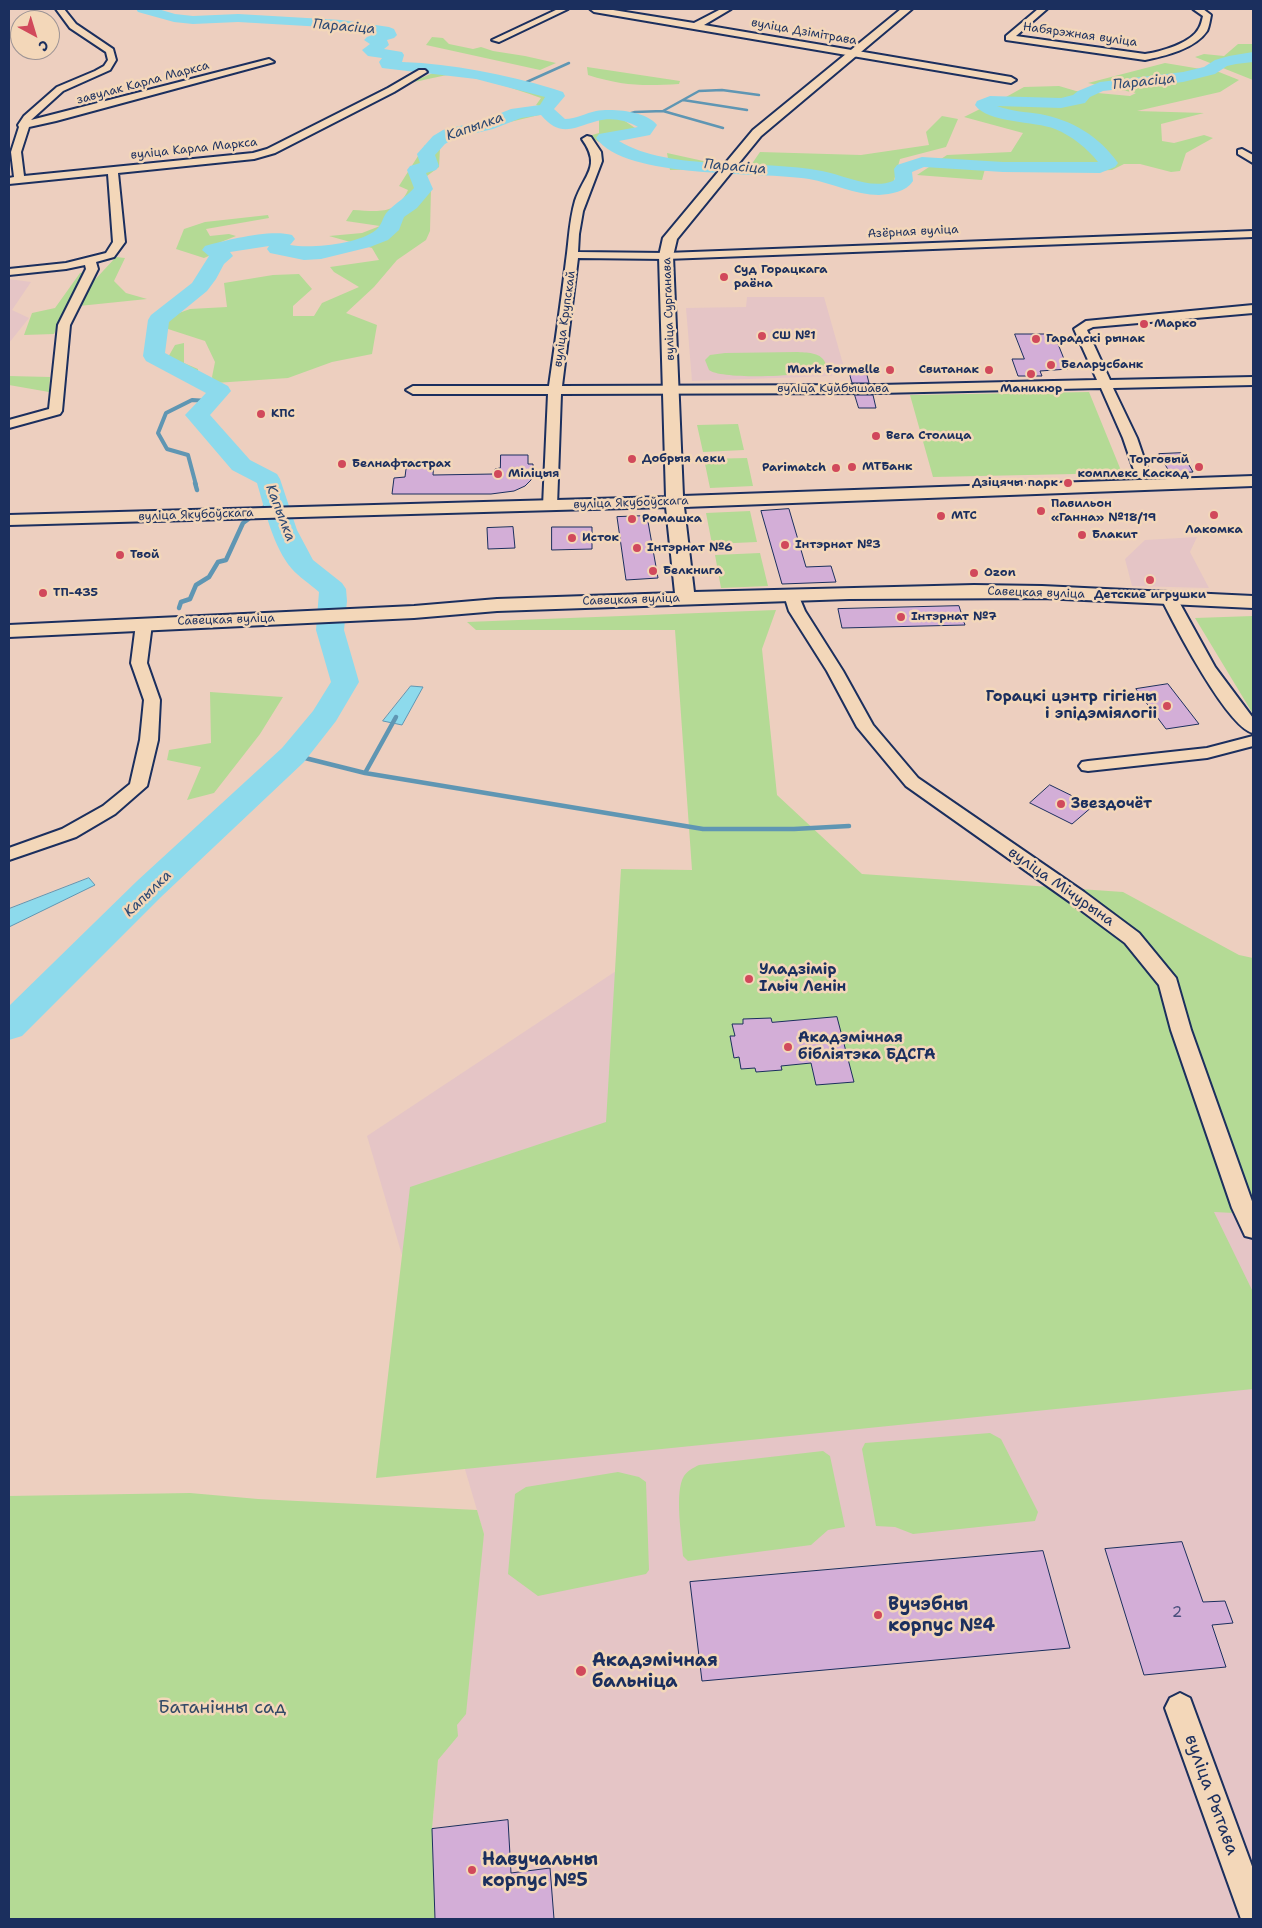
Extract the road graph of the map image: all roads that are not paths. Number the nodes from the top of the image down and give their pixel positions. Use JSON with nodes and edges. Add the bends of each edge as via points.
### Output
{"nodes":[{"id":1,"x":60,"y":9,"type":"edge"},
{"id":2,"x":564,"y":9,"type":"edge"},
{"id":3,"x":594,"y":9,"type":"edge"},
{"id":4,"x":727,"y":9,"type":"edge"},
{"id":5,"x":907,"y":9,"type":"edge"},
{"id":6,"x":1043,"y":9,"type":"edge"},
{"id":7,"x":1197,"y":9,"type":"edge"},
{"id":8,"x":696,"y":26,"type":"junction"},
{"id":9,"x":496,"y":40,"type":"dead end"},
{"id":10,"x":851,"y":53,"type":"junction"},
{"id":11,"x":268,"y":62,"type":"dead end"},
{"id":12,"x":422,"y":72,"type":"dead end"},
{"id":13,"x":1011,"y":80,"type":"dead end"},
{"id":14,"x":23,"y":125,"type":"junction"},
{"id":15,"x":587,"y":139,"type":"dead end"},
{"id":16,"x":13,"y":148,"type":"edge"},
{"id":17,"x":1242,"y":152,"type":"dead end"},
{"id":18,"x":1253,"y":160,"type":"edge"},
{"id":19,"x":113,"y":170,"type":"junction"},
{"id":20,"x":14,"y":180,"type":"edge"},
{"id":21,"x":1253,"y":234,"type":"edge"},
{"id":22,"x":574,"y":255,"type":"junction"},
{"id":23,"x":666,"y":256,"type":"junction"},
{"id":24,"x":90,"y":261,"type":"junction"},
{"id":25,"x":9,"y":272,"type":"edge"},
{"id":26,"x":1253,"y":309,"type":"edge"},
{"id":27,"x":1253,"y":381,"type":"edge"},
{"id":28,"x":1104,"y":384,"type":"junction"},
{"id":29,"x":413,"y":390,"type":"dead end"},
{"id":30,"x":555,"y":390,"type":"junction"},
{"id":31,"x":671,"y":390,"type":"junction"},
{"id":32,"x":9,"y":424,"type":"edge"},
{"id":33,"x":1142,"y":476,"type":"dead end"},
{"id":34,"x":1253,"y":481,"type":"edge"},
{"id":35,"x":675,"y":502,"type":"junction"},
{"id":36,"x":550,"y":506,"type":"junction"},
{"id":37,"x":9,"y":520,"type":"edge"},
{"id":38,"x":792,"y":595,"type":"junction"},
{"id":39,"x":685,"y":598,"type":"junction"},
{"id":40,"x":1170,"y":600,"type":"junction"},
{"id":41,"x":1253,"y":602,"type":"edge"},
{"id":42,"x":144,"y":624,"type":"junction"},
{"id":43,"x":9,"y":632,"type":"edge"},
{"id":44,"x":1253,"y":728,"type":"edge"},
{"id":45,"x":1253,"y":741,"type":"edge"},
{"id":46,"x":1088,"y":766,"type":"dead end"},
{"id":47,"x":9,"y":854,"type":"edge"},
{"id":48,"x":1253,"y":1230,"type":"edge"},
{"id":49,"x":1180,"y":1708,"type":"dead end"},
{"id":50,"x":1253,"y":1911,"type":"edge"}],
"edges":[{"from":1,"to":14,"type":"street","via":[[73,26],[110,51],[112,60],[98,74],[60,89]]},
{"from":2,"to":9,"type":"street"},
{"from":3,"to":8,"type":"street","name":"вуліца Дзімітрава"},
{"from":4,"to":8,"type":"street"},
{"from":5,"to":10,"type":"main road","name":"вуліца Сурганава"},
{"from":6,"to":7,"type":"street","name":"Набярэжная вуліца","via":[[1009,38],[1150,57],[1189,42],[1203,30],[1207,16]]},
{"from":8,"to":10,"type":"street","name":"вуліца Дзімітрава"},
{"from":10,"to":13,"type":"street","name":"вуліца Дзімітрава"},
{"from":10,"to":23,"type":"main road","name":"вуліца Сурганава","via":[[757,133],[670,238]]},
{"from":11,"to":14,"type":"street","name":"завулак Карла Маркса"},
{"from":12,"to":19,"type":"street","name":"вуліца Карла Маркса","via":[[272,151],[254,156]]},
{"from":14,"to":16,"type":"street"},
{"from":15,"to":22,"type":"street","name":"вуліца Крупскай","via":[[597,157],[582,196],[573,241]]},
{"from":16,"to":20,"type":"street"},
{"from":17,"to":18,"type":"street"},
{"from":19,"to":20,"type":"street","name":"вуліца Карла Маркса"},
{"from":19,"to":24,"type":"street","via":[[119,242],[110,256]]},
{"from":21,"to":23,"type":"street","name":"Азёрная вуліца"},
{"from":22,"to":23,"type":"street","name":"Азёрная вуліца"},
{"from":22,"to":30,"type":"street","name":"вуліца Крупскай"},
{"from":23,"to":31,"type":"main road","name":"вуліца Сурганава"},
{"from":24,"to":25,"type":"street"},
{"from":24,"to":32,"type":"street","via":[[92,269],[64,325],[55,411]]},
{"from":26,"to":28,"type":"street","via":[[1083,326],[1080,329],[1084,341]]},
{"from":27,"to":28,"type":"street","name":"вуліца Куйбышава"},
{"from":28,"to":31,"type":"street","name":"вуліца Куйбышава"},
{"from":28,"to":33,"type":"street","via":[[1130,438]]},
{"from":29,"to":30,"type":"street","name":"вуліца Куйбышава"},
{"from":30,"to":31,"type":"street","name":"вуліца Куйбышава"},
{"from":30,"to":36,"type":"street","name":"вуліца Крупскай"},
{"from":31,"to":35,"type":"main road","name":"вуліца Сурганава"},
{"from":34,"to":35,"type":"main road","name":"вуліца Якубоўскага"},
{"from":35,"to":36,"type":"main road","name":"вуліца Якубоўскага"},
{"from":35,"to":39,"type":"main road","name":"вуліца Сурганава"},
{"from":36,"to":37,"type":"main road","name":"вуліца Якубоўскага"},
{"from":38,"to":39,"type":"main road","name":"Савецкая вуліца"},
{"from":38,"to":40,"type":"main road","name":"Савецкая вуліца","via":[[984,591]]},
{"from":38,"to":48,"type":"street","name":"вуліца Мічурына","via":[[797,611],[866,727],[912,782],[1132,938],[1169,983],[1181,1030]]},
{"from":39,"to":42,"type":"main road","name":"Савецкая вуліца"},
{"from":40,"to":41,"type":"main road","name":"Савецкая вуліца"},
{"from":40,"to":44,"type":"street","via":[[1192,645],[1233,707]]},
{"from":42,"to":43,"type":"main road","name":"Савецкая вуліца"},
{"from":42,"to":47,"type":"street","via":[[139,663],[152,700],[149,740],[138,786],[109,810],[69,833]]},
{"from":45,"to":46,"type":"street","via":[[1207,754]]},
{"from":49,"to":50,"type":"street","name":"вуліца Рытава"}]}
